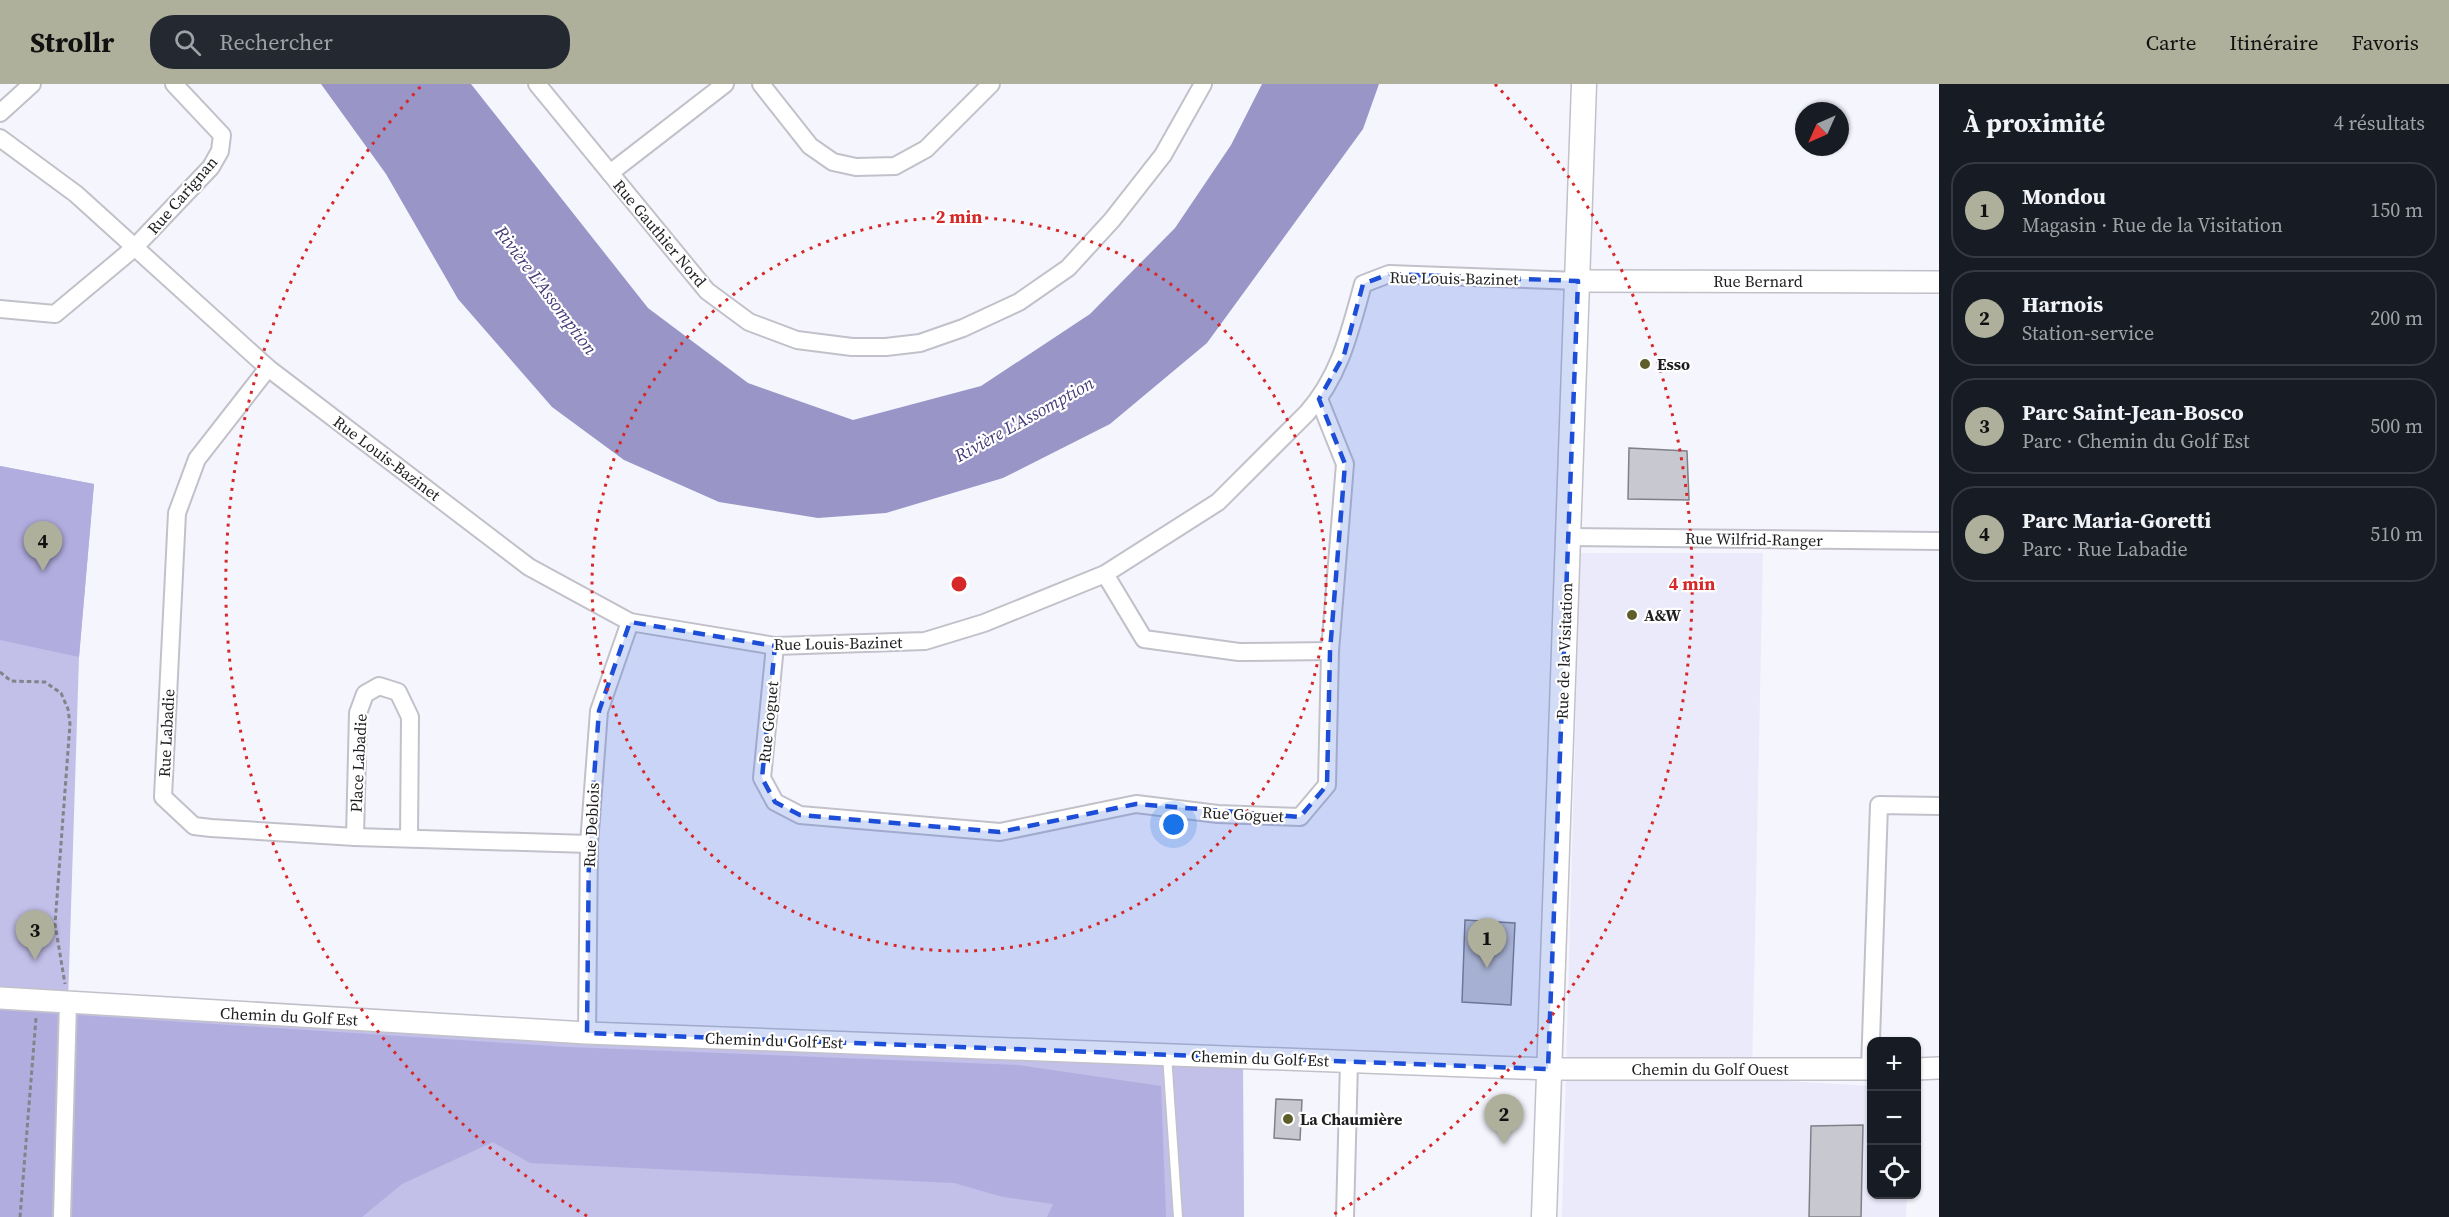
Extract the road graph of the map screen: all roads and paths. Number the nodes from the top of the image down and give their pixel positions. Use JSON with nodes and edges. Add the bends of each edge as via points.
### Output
{"nodes":[{"id":1,"x":32,"y":84,"type":"edge"},
{"id":2,"x":174,"y":84,"type":"edge"},
{"id":3,"x":537,"y":84,"type":"edge"},
{"id":4,"x":724,"y":84,"type":"edge"},
{"id":5,"x":761,"y":84,"type":"edge"},
{"id":6,"x":991,"y":84,"type":"edge"},
{"id":7,"x":1203,"y":84,"type":"edge"},
{"id":8,"x":1584,"y":84,"type":"edge"},
{"id":9,"x":0,"y":113,"type":"edge"},
{"id":10,"x":0,"y":138,"type":"edge"},
{"id":11,"x":610,"y":174,"type":"junction"},
{"id":12,"x":134,"y":248,"type":"junction"},
{"id":13,"x":1578,"y":280,"type":"junction"},
{"id":14,"x":1939,"y":282,"type":"edge"},
{"id":15,"x":0,"y":309,"type":"edge"},
{"id":16,"x":268,"y":368,"type":"junction"},
{"id":17,"x":1319,"y":399,"type":"junction"},
{"id":18,"x":1569,"y":537,"type":"junction"},
{"id":19,"x":1939,"y":541,"type":"edge"},
{"id":20,"x":1106,"y":574,"type":"junction"},
{"id":21,"x":630,"y":622,"type":"junction"},
{"id":22,"x":775,"y":646,"type":"junction"},
{"id":23,"x":1330,"y":651,"type":"junction"},
{"id":24,"x":0,"y":672,"type":"edge"},
{"id":25,"x":1939,"y":806,"type":"edge"},
{"id":26,"x":355,"y":837,"type":"junction"},
{"id":27,"x":409,"y":838,"type":"junction"},
{"id":28,"x":589,"y":844,"type":"junction"},
{"id":29,"x":0,"y":998,"type":"edge"},
{"id":30,"x":68,"y":1003,"type":"junction"},
{"id":31,"x":36,"y":1012,"type":"dead end"},
{"id":32,"x":587,"y":1033,"type":"junction"},
{"id":33,"x":1872,"y":1037,"type":"edge"},
{"id":34,"x":1167,"y":1055,"type":"junction"},
{"id":35,"x":1349,"y":1062,"type":"junction"},
{"id":36,"x":1939,"y":1068,"type":"edge"},
{"id":37,"x":1548,"y":1069,"type":"junction"},
{"id":38,"x":1921,"y":1069,"type":"edge"},
{"id":39,"x":1867,"y":1070,"type":"edge"},
{"id":40,"x":20,"y":1217,"type":"edge"},
{"id":41,"x":62,"y":1217,"type":"edge"},
{"id":42,"x":1178,"y":1217,"type":"edge"},
{"id":43,"x":1345,"y":1217,"type":"edge"},
{"id":44,"x":1544,"y":1217,"type":"edge"}],
"edges":[{"from":1,"to":9,"type":"street"},
{"from":2,"to":12,"type":"street","name":"Rue Carignan","via":[[222,135],[220,151],[211,167]]},
{"from":3,"to":11,"type":"street","name":"Rue Gauthier Nord"},
{"from":4,"to":11,"type":"street"},
{"from":5,"to":6,"type":"street","via":[[810,146],[833,162],[856,167],[895,166],[926,149]]},
{"from":7,"to":11,"type":"street","name":"Rue Gauthier Nord","via":[[1163,155],[1113,220],[1068,268],[1020,302],[920,343],[886,347],[797,340],[749,322],[707,291]]},
{"from":8,"to":13,"type":"main road","name":"Rue de la Visitation"},
{"from":10,"to":12,"type":"street","name":"Rue Louis-Bazinet","via":[[76,194]]},
{"from":12,"to":15,"type":"street","via":[[55,314]]},
{"from":12,"to":16,"type":"street","name":"Rue Louis-Bazinet"},
{"from":13,"to":14,"type":"street","name":"Rue Bernard"},
{"from":13,"to":17,"type":"street","name":"Rue Louis-Bazinet","via":[[1389,274],[1363,284],[1344,355]]},
{"from":13,"to":18,"type":"main road","name":"Rue de la Visitation"},
{"from":16,"to":21,"type":"street","name":"Rue Louis-Bazinet","via":[[529,567]]},
{"from":16,"to":26,"type":"street","name":"Rue Labadie","via":[[197,459],[177,513],[163,797],[194,826]]},
{"from":17,"to":20,"type":"street","name":"Rue Louis-Bazinet","via":[[1218,502]]},
{"from":17,"to":23,"type":"street","name":"Rue Goguet","via":[[1345,464]]},
{"from":18,"to":19,"type":"street","name":"Rue Wilfrid-Ranger"},
{"from":18,"to":37,"type":"main road","name":"Rue de la Visitation"},
{"from":20,"to":22,"type":"street","name":"Rue Louis-Bazinet","via":[[984,623],[925,641]]},
{"from":20,"to":23,"type":"street","via":[[1144,639],[1239,652]]},
{"from":21,"to":22,"type":"street","name":"Rue Louis-Bazinet"},
{"from":21,"to":28,"type":"street","name":"Rue Deblois","via":[[599,711]]},
{"from":22,"to":23,"type":"street","name":"Rue Goguet","via":[[762,778],[775,802],[800,814],[1000,832],[1136,804],[1218,814],[1300,817],[1327,785]]},
{"from":24,"to":30,"type":"path","via":[[11,681],[45,682],[61,693],[68,709],[55,924]]},
{"from":25,"to":33,"type":"street","via":[[1879,805]]},
{"from":26,"to":27,"type":"street","name":"Rue Labadie"},
{"from":26,"to":27,"type":"street","name":"Place Labadie","via":[[358,713],[365,693],[378,686],[398,692],[410,717]]},
{"from":27,"to":28,"type":"street","name":"Rue Labadie"},
{"from":28,"to":32,"type":"street","name":"Rue Deblois"},
{"from":29,"to":30,"type":"street","name":"Chemin du Golf Est"},
{"from":30,"to":32,"type":"street","name":"Chemin du Golf Est"},
{"from":30,"to":41,"type":"street"},
{"from":31,"to":40,"type":"path"},
{"from":32,"to":34,"type":"street","name":"Chemin du Golf Est"},
{"from":34,"to":35,"type":"street","name":"Chemin du Golf Est"},
{"from":34,"to":42,"type":"lane"},
{"from":35,"to":37,"type":"street","name":"Chemin du Golf Est"},
{"from":35,"to":43,"type":"street"},
{"from":36,"to":38,"type":"street"},
{"from":37,"to":39,"type":"street","name":"Chemin du Golf Ouest"},
{"from":37,"to":44,"type":"main road","name":"Rue de la Visitation"}]}
